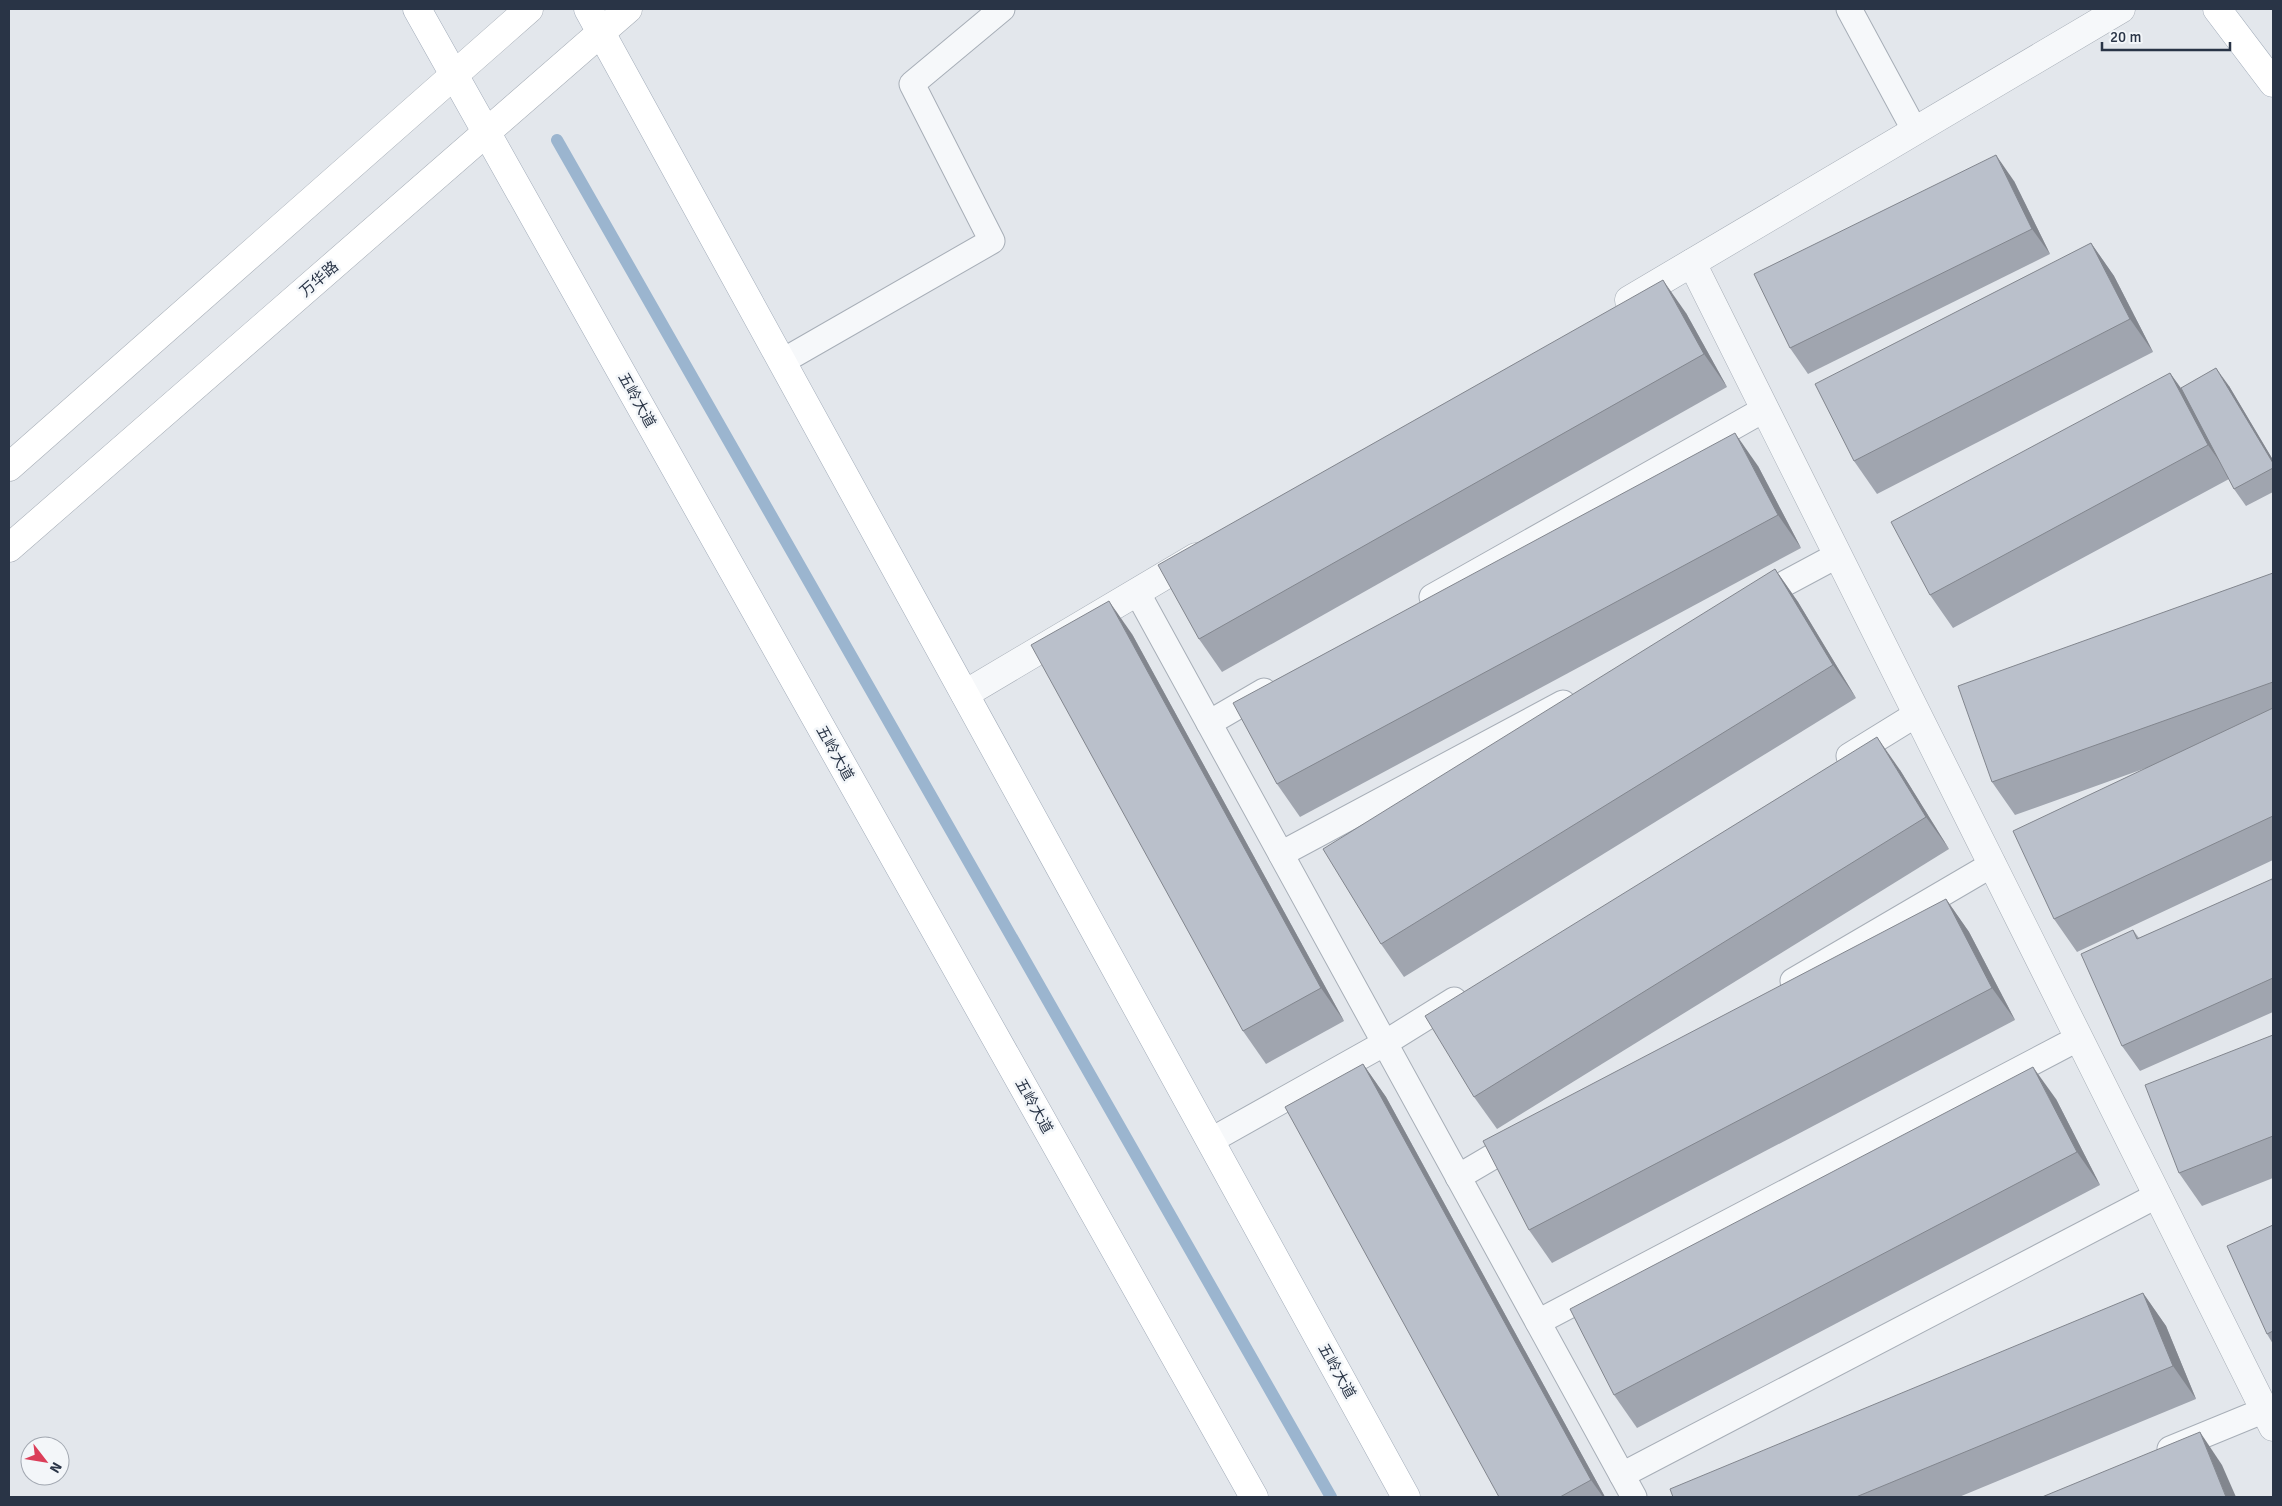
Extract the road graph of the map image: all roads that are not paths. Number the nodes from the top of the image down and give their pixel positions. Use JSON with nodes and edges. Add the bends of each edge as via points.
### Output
{"nodes":[{"id":1,"x":417,"y":9,"type":"edge"},
{"id":2,"x":529,"y":9,"type":"edge"},
{"id":3,"x":588,"y":9,"type":"edge"},
{"id":4,"x":628,"y":9,"type":"edge"},
{"id":5,"x":1002,"y":9,"type":"edge"},
{"id":6,"x":1849,"y":9,"type":"edge"},
{"id":7,"x":2121,"y":9,"type":"edge"},
{"id":8,"x":2216,"y":9,"type":"edge"},
{"id":9,"x":602,"y":32,"type":"junction"},
{"id":10,"x":453,"y":75,"type":"junction"},
{"id":11,"x":2273,"y":83,"type":"edge"},
{"id":12,"x":1915,"y":131,"type":"junction"},
{"id":13,"x":487,"y":134,"type":"junction"},
{"id":14,"x":1692,"y":263,"type":"junction"},
{"id":15,"x":1607,"y":314,"type":"edge"},
{"id":16,"x":783,"y":361,"type":"junction"},
{"id":17,"x":1765,"y":409,"type":"junction"},
{"id":18,"x":9,"y":467,"type":"edge"},
{"id":19,"x":1214,"y":547,"type":"edge"},
{"id":20,"x":9,"y":548,"type":"edge"},
{"id":21,"x":1838,"y":555,"type":"junction"},
{"id":22,"x":1137,"y":592,"type":"junction"},
{"id":23,"x":1409,"y":610,"type":"edge"},
{"id":24,"x":1734,"y":612,"type":"edge"},
{"id":25,"x":1287,"y":679,"type":"edge"},
{"id":26,"x":1586,"y":691,"type":"edge"},
{"id":27,"x":965,"y":694,"type":"junction"},
{"id":28,"x":1917,"y":714,"type":"junction"},
{"id":29,"x":1209,"y":723,"type":"junction"},
{"id":30,"x":1833,"y":766,"type":"edge"},
{"id":31,"x":1281,"y":854,"type":"junction"},
{"id":32,"x":1993,"y":864,"type":"junction"},
{"id":33,"x":1777,"y":990,"type":"edge"},
{"id":34,"x":1470,"y":991,"type":"edge"},
{"id":35,"x":2079,"y":1038,"type":"junction"},
{"id":36,"x":1385,"y":1043,"type":"junction"},
{"id":37,"x":1544,"y":1126,"type":"edge"},
{"id":38,"x":1210,"y":1140,"type":"junction"},
{"id":39,"x":1458,"y":1177,"type":"junction"},
{"id":40,"x":2158,"y":1195,"type":"junction"},
{"id":41,"x":1538,"y":1322,"type":"junction"},
{"id":42,"x":2269,"y":1418,"type":"edge"},
{"id":43,"x":2145,"y":1459,"type":"edge"},
{"id":44,"x":1622,"y":1476,"type":"junction"},
{"id":45,"x":1254,"y":1497,"type":"edge"},
{"id":46,"x":1406,"y":1497,"type":"edge"},
{"id":47,"x":1634,"y":1497,"type":"edge"}],
"edges":[{"from":1,"to":10,"type":"main road","name":"五岭大道"},
{"from":2,"to":10,"type":"main road"},
{"from":3,"to":9,"type":"main road","name":"五岭大道"},
{"from":4,"to":9,"type":"main road","name":"万华路"},
{"from":5,"to":16,"type":"lane","via":[[912,84],[992,241]]},
{"from":6,"to":12,"type":"lane"},
{"from":7,"to":12,"type":"street"},
{"from":8,"to":11,"type":"main road"},
{"from":9,"to":13,"type":"main road","name":"万华路"},
{"from":9,"to":16,"type":"main road","name":"五岭大道"},
{"from":10,"to":13,"type":"main road","name":"五岭大道"},
{"from":10,"to":18,"type":"main road"},
{"from":12,"to":14,"type":"street"},
{"from":13,"to":20,"type":"main road","name":"万华路"},
{"from":13,"to":45,"type":"main road","name":"五岭大道"},
{"from":14,"to":15,"type":"street"},
{"from":14,"to":17,"type":"street"},
{"from":16,"to":27,"type":"main road","name":"五岭大道"},
{"from":17,"to":21,"type":"street"},
{"from":17,"to":23,"type":"lane"},
{"from":19,"to":22,"type":"street"},
{"from":21,"to":24,"type":"lane"},
{"from":21,"to":28,"type":"street"},
{"from":22,"to":27,"type":"street"},
{"from":22,"to":29,"type":"lane"},
{"from":25,"to":29,"type":"lane"},
{"from":26,"to":31,"type":"lane"},
{"from":27,"to":38,"type":"main road","name":"五岭大道"},
{"from":28,"to":30,"type":"lane"},
{"from":28,"to":32,"type":"street"},
{"from":29,"to":31,"type":"lane"},
{"from":31,"to":36,"type":"lane"},
{"from":32,"to":33,"type":"lane"},
{"from":32,"to":35,"type":"street"},
{"from":34,"to":36,"type":"lane"},
{"from":35,"to":40,"type":"street"},
{"from":35,"to":41,"type":"lane"},
{"from":36,"to":38,"type":"lane"},
{"from":36,"to":39,"type":"lane"},
{"from":37,"to":39,"type":"lane"},
{"from":38,"to":46,"type":"main road","name":"五岭大道"},
{"from":39,"to":41,"type":"lane"},
{"from":40,"to":42,"type":"street"},
{"from":40,"to":44,"type":"lane"},
{"from":41,"to":44,"type":"lane"},
{"from":42,"to":43,"type":"lane"},
{"from":44,"to":47,"type":"lane"}]}
